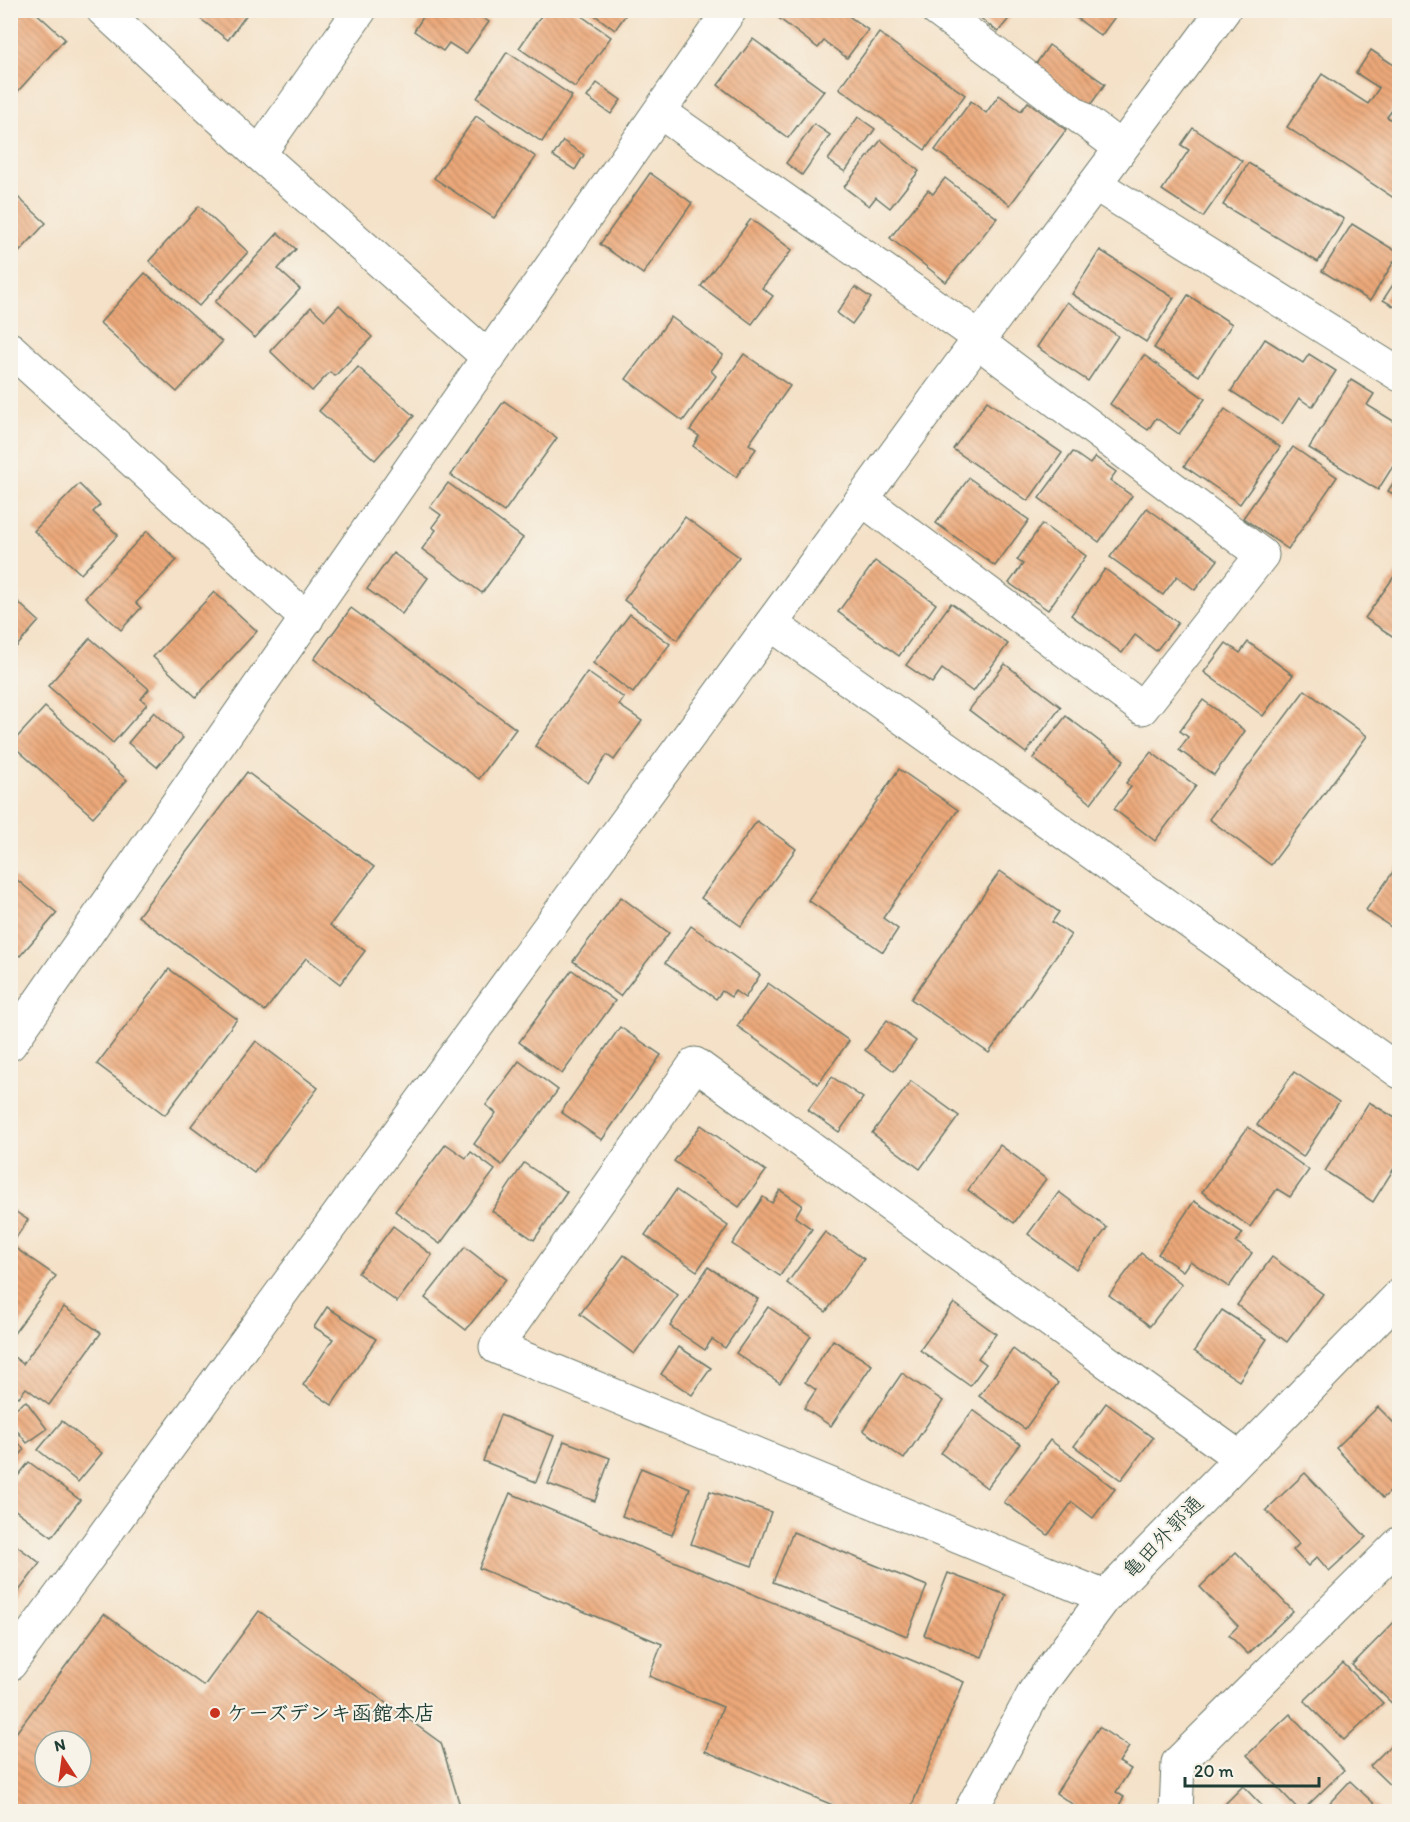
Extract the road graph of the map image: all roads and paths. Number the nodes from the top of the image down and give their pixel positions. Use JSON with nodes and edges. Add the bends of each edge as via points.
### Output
{"nodes":[{"id":1,"x":103,"y":10,"type":"edge"},
{"id":2,"x":360,"y":10,"type":"edge"},
{"id":3,"x":730,"y":10,"type":"edge"},
{"id":4,"x":937,"y":10,"type":"edge"},
{"id":5,"x":1224,"y":10,"type":"edge"},
{"id":6,"x":660,"y":112,"type":"junction"},
{"id":7,"x":1121,"y":148,"type":"junction"},
{"id":8,"x":259,"y":154,"type":"junction"},
{"id":9,"x":1095,"y":184,"type":"junction"},
{"id":10,"x":978,"y":339,"type":"junction"},
{"id":11,"x":10,"y":349,"type":"edge"},
{"id":12,"x":489,"y":358,"type":"junction"},
{"id":13,"x":1400,"y":375,"type":"edge"},
{"id":14,"x":862,"y":499,"type":"junction"},
{"id":15,"x":308,"y":619,"type":"junction"},
{"id":16,"x":771,"y":624,"type":"junction"},
{"id":17,"x":11,"y":1043,"type":"edge"},
{"id":18,"x":1400,"y":1072,"type":"edge"},
{"id":19,"x":1400,"y":1295,"type":"edge"},
{"id":20,"x":1240,"y":1458,"type":"junction"},
{"id":21,"x":1400,"y":1543,"type":"edge"},
{"id":22,"x":1105,"y":1597,"type":"junction"},
{"id":23,"x":10,"y":1664,"type":"edge"},
{"id":24,"x":970,"y":1812,"type":"edge"},
{"id":25,"x":1176,"y":1812,"type":"edge"}],
"edges":[{"from":1,"to":8,"type":"street"},
{"from":2,"to":8,"type":"street"},
{"from":3,"to":6,"type":"street"},
{"from":4,"to":7,"type":"street"},
{"from":5,"to":7,"type":"street"},
{"from":6,"to":10,"type":"street"},
{"from":6,"to":12,"type":"street"},
{"from":7,"to":9,"type":"street"},
{"from":8,"to":12,"type":"street"},
{"from":9,"to":10,"type":"street"},
{"from":9,"to":13,"type":"street"},
{"from":10,"to":14,"type":"street"},
{"from":10,"to":14,"type":"street","via":[[1262,555],[1142,708]]},
{"from":11,"to":15,"type":"street"},
{"from":12,"to":15,"type":"street"},
{"from":14,"to":16,"type":"street"},
{"from":15,"to":17,"type":"street"},
{"from":16,"to":18,"type":"street"},
{"from":16,"to":23,"type":"street"},
{"from":19,"to":20,"type":"street","name":"亀田外郭通"},
{"from":20,"to":22,"type":"street","name":"亀田外郭通"},
{"from":20,"to":22,"type":"street","via":[[695,1064],[496,1347]]},
{"from":21,"to":25,"type":"street","via":[[1178,1764]]},
{"from":22,"to":24,"type":"street","name":"亀田外郭通","via":[[1035,1691]]}]}
